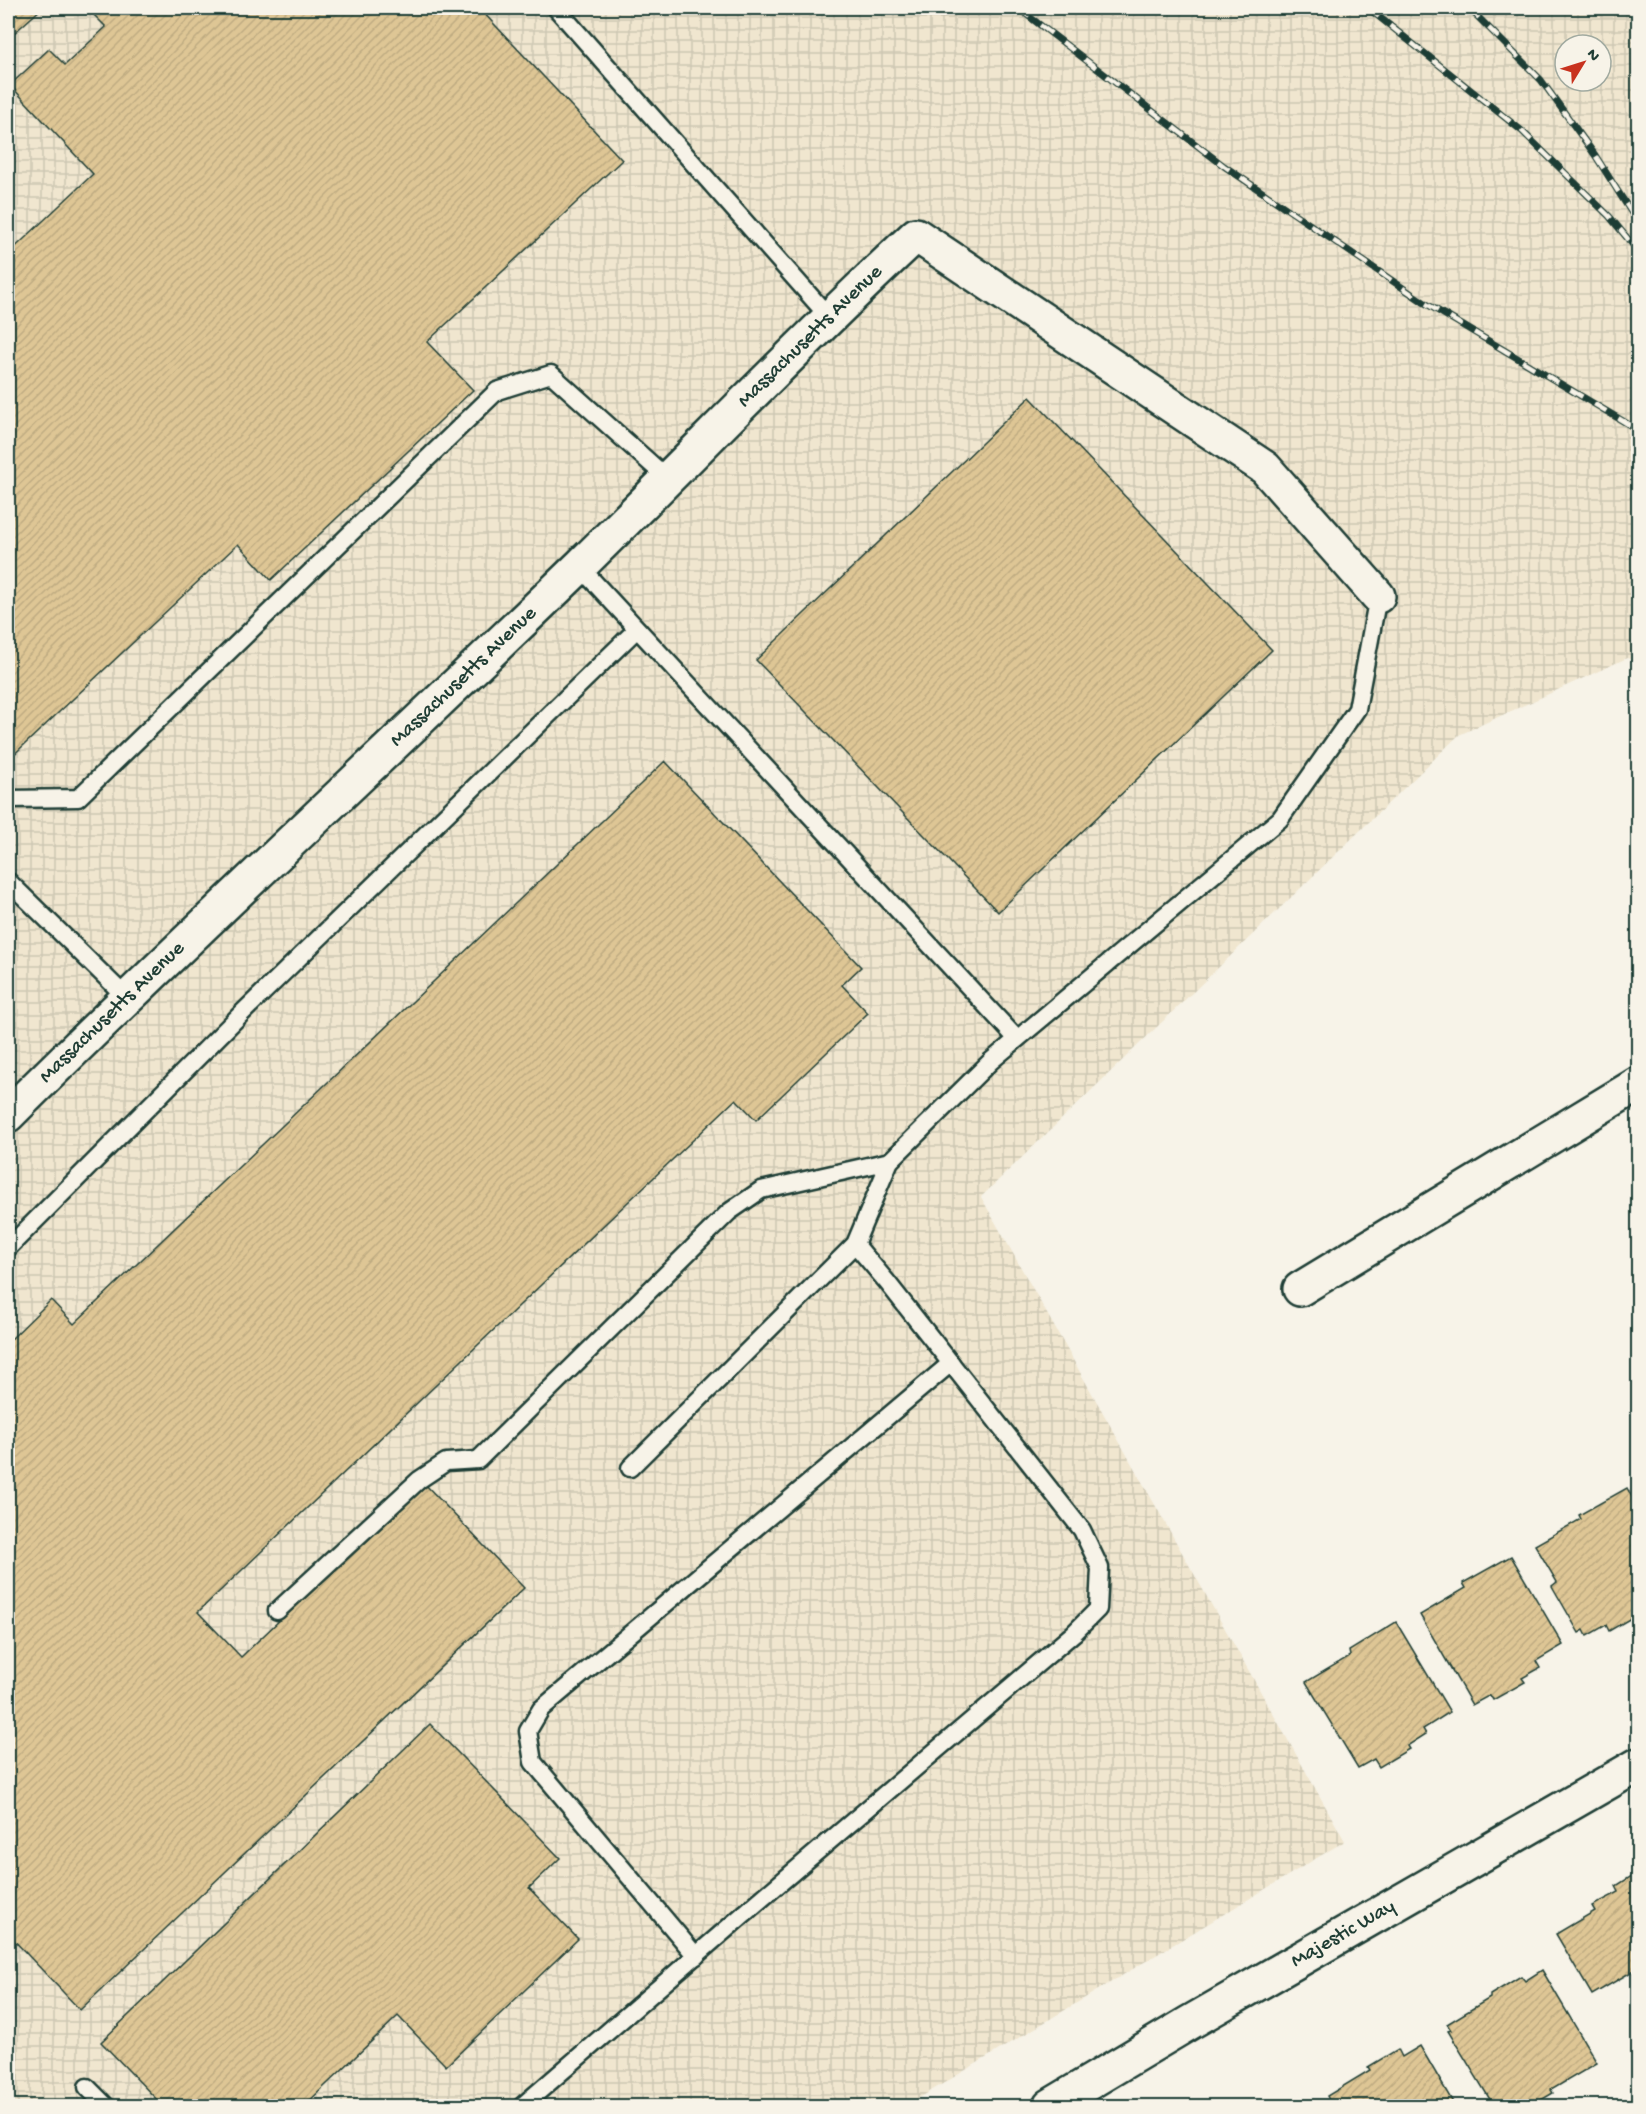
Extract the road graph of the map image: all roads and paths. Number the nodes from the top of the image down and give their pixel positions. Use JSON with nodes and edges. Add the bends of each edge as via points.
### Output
{"nodes":[{"id":1,"x":556,"y":8,"type":"edge"},
{"id":2,"x":828,"y":316,"type":"junction"},
{"id":3,"x":668,"y":479,"type":"junction"},
{"id":4,"x":579,"y":566,"type":"junction"},
{"id":5,"x":1378,"y":596,"type":"joint"},
{"id":6,"x":637,"y":629,"type":"junction"},
{"id":7,"x":8,"y":799,"type":"edge"},
{"id":8,"x":8,"y":881,"type":"edge"},
{"id":9,"x":126,"y":997,"type":"junction"},
{"id":10,"x":1017,"y":1039,"type":"junction"},
{"id":11,"x":1638,"y":1084,"type":"edge"},
{"id":12,"x":8,"y":1115,"type":"edge"},
{"id":13,"x":890,"y":1161,"type":"junction"},
{"id":14,"x":855,"y":1245,"type":"junction"},
{"id":15,"x":8,"y":1248,"type":"edge"},
{"id":16,"x":1300,"y":1289,"type":"dead end"},
{"id":17,"x":951,"y":1363,"type":"junction"},
{"id":18,"x":630,"y":1468,"type":"dead end"},
{"id":19,"x":277,"y":1611,"type":"dead end"},
{"id":20,"x":1638,"y":1764,"type":"edge"},
{"id":21,"x":696,"y":1956,"type":"junction"},
{"id":22,"x":87,"y":2086,"type":"dead end"},
{"id":23,"x":106,"y":2106,"type":"edge"},
{"id":24,"x":522,"y":2106,"type":"edge"},
{"id":25,"x":1050,"y":2106,"type":"edge"}],
"edges":[{"from":1,"to":2,"type":"lane"},
{"from":2,"to":3,"type":"street","name":"Massachusetts Avenue"},
{"from":2,"to":5,"type":"street","name":"Massachusetts Avenue","via":[[915,235],[1264,468]]},
{"from":3,"to":4,"type":"street","name":"Massachusetts Avenue"},
{"from":3,"to":7,"type":"lane","via":[[550,374],[497,391],[78,798]]},
{"from":4,"to":6,"type":"lane"},
{"from":4,"to":9,"type":"street","name":"Massachusetts Avenue"},
{"from":5,"to":10,"type":"lane","via":[[1357,709],[1280,819]]},
{"from":6,"to":10,"type":"lane"},
{"from":6,"to":15,"type":"lane","via":[[239,1016]]},
{"from":8,"to":9,"type":"lane"},
{"from":9,"to":12,"type":"street","name":"Massachusetts Avenue"},
{"from":10,"to":13,"type":"lane"},
{"from":11,"to":16,"type":"street"},
{"from":13,"to":14,"type":"lane"},
{"from":13,"to":19,"type":"lane","via":[[761,1190],[729,1212],[478,1460],[446,1462],[419,1480]]},
{"from":14,"to":17,"type":"lane"},
{"from":14,"to":18,"type":"lane"},
{"from":17,"to":21,"type":"lane","via":[[1082,1530],[1100,1568],[1098,1610]]},
{"from":17,"to":21,"type":"lane","via":[[541,1709],[528,1731],[533,1762]]},
{"from":20,"to":25,"type":"street","name":"Majestic Way"},
{"from":21,"to":24,"type":"lane"},
{"from":22,"to":23,"type":"lane"}]}
